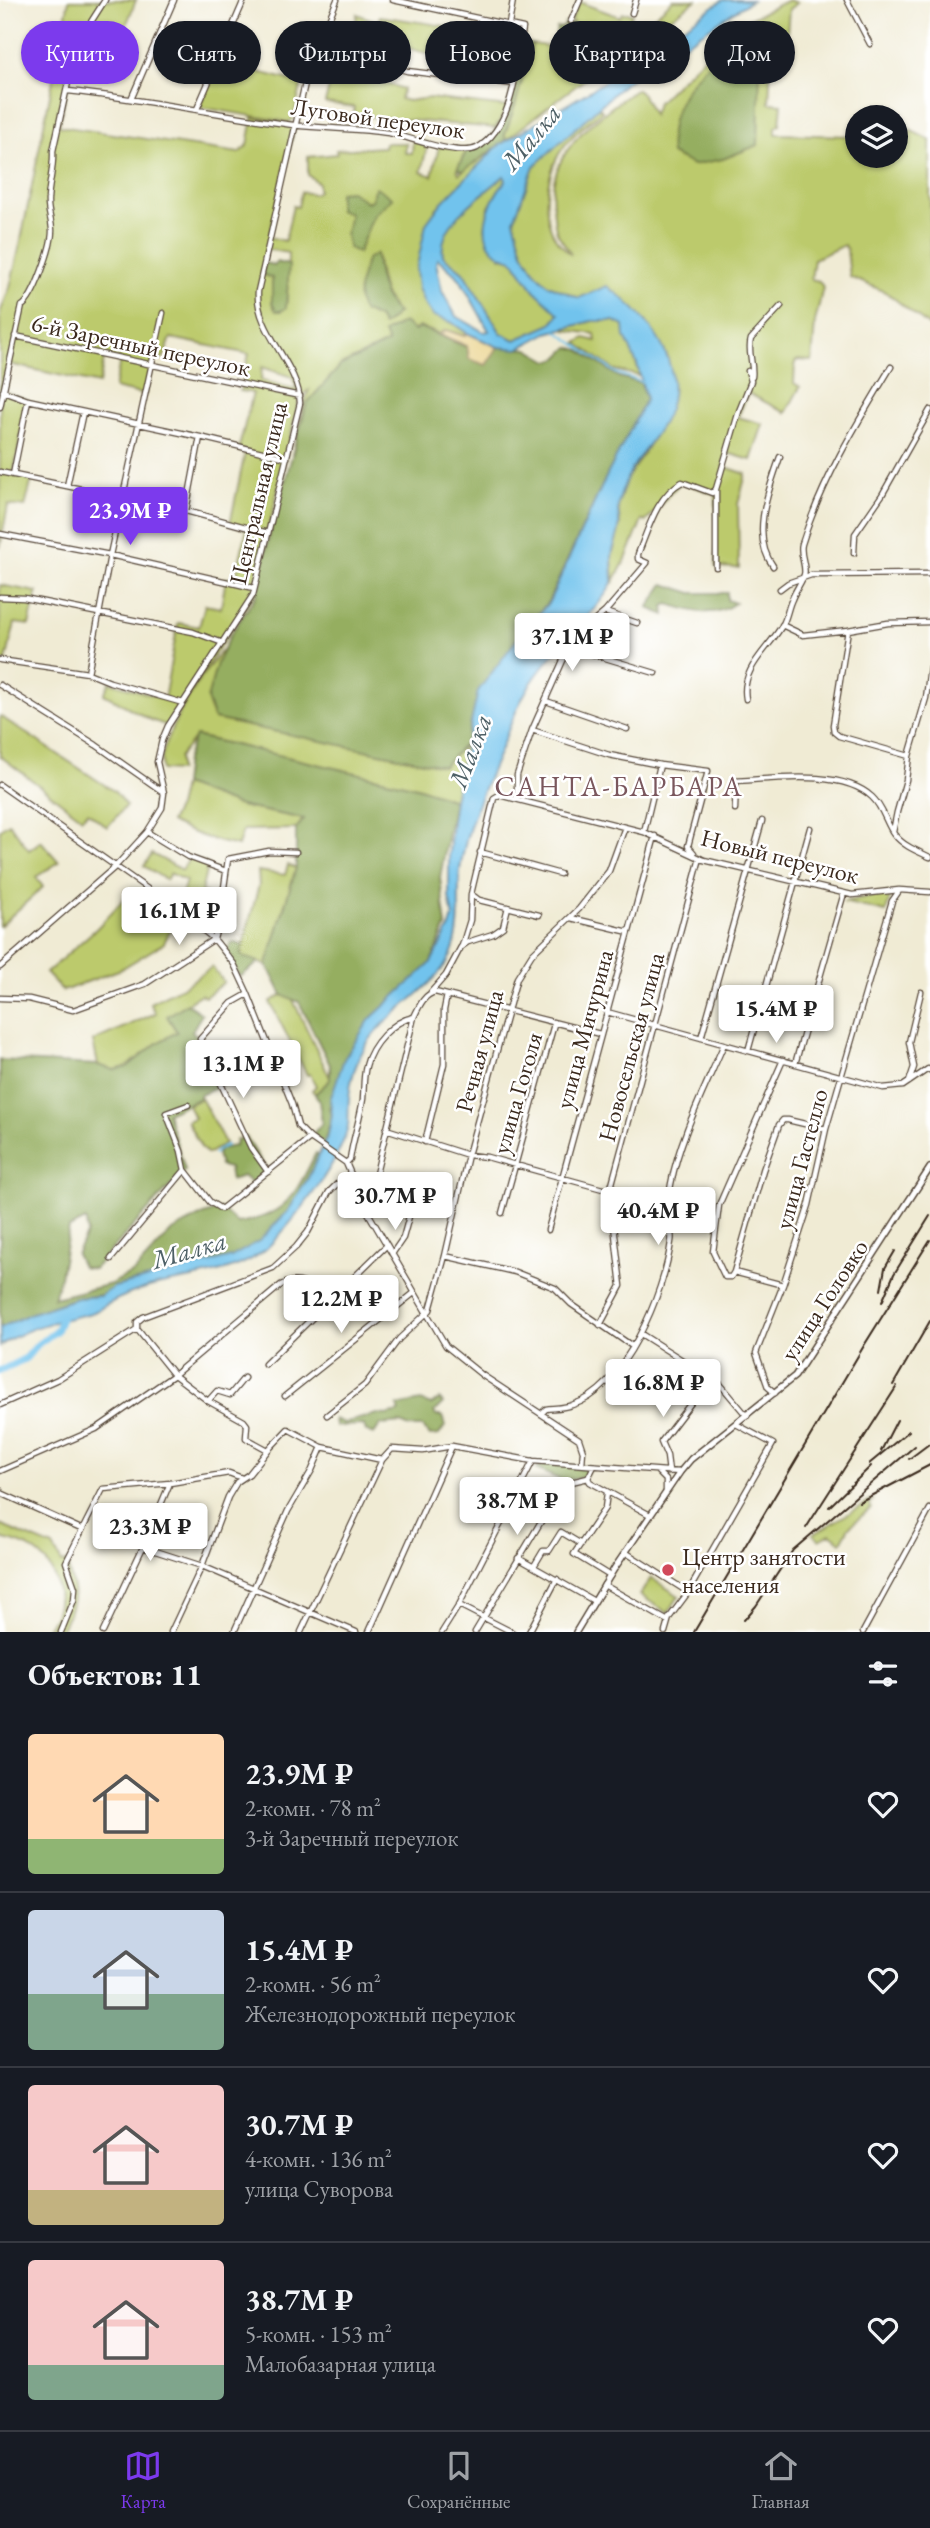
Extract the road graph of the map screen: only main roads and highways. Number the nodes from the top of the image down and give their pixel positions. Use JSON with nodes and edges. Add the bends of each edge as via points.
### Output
{"nodes":[{"id":1,"x":930,"y":1167,"type":"edge"},
{"id":2,"x":576,"y":1632,"type":"edge"}],
"edges":[{"from":1,"to":2,"type":"main road","name":"улица Головко","via":[[798,1373],[680,1472]]}]}
